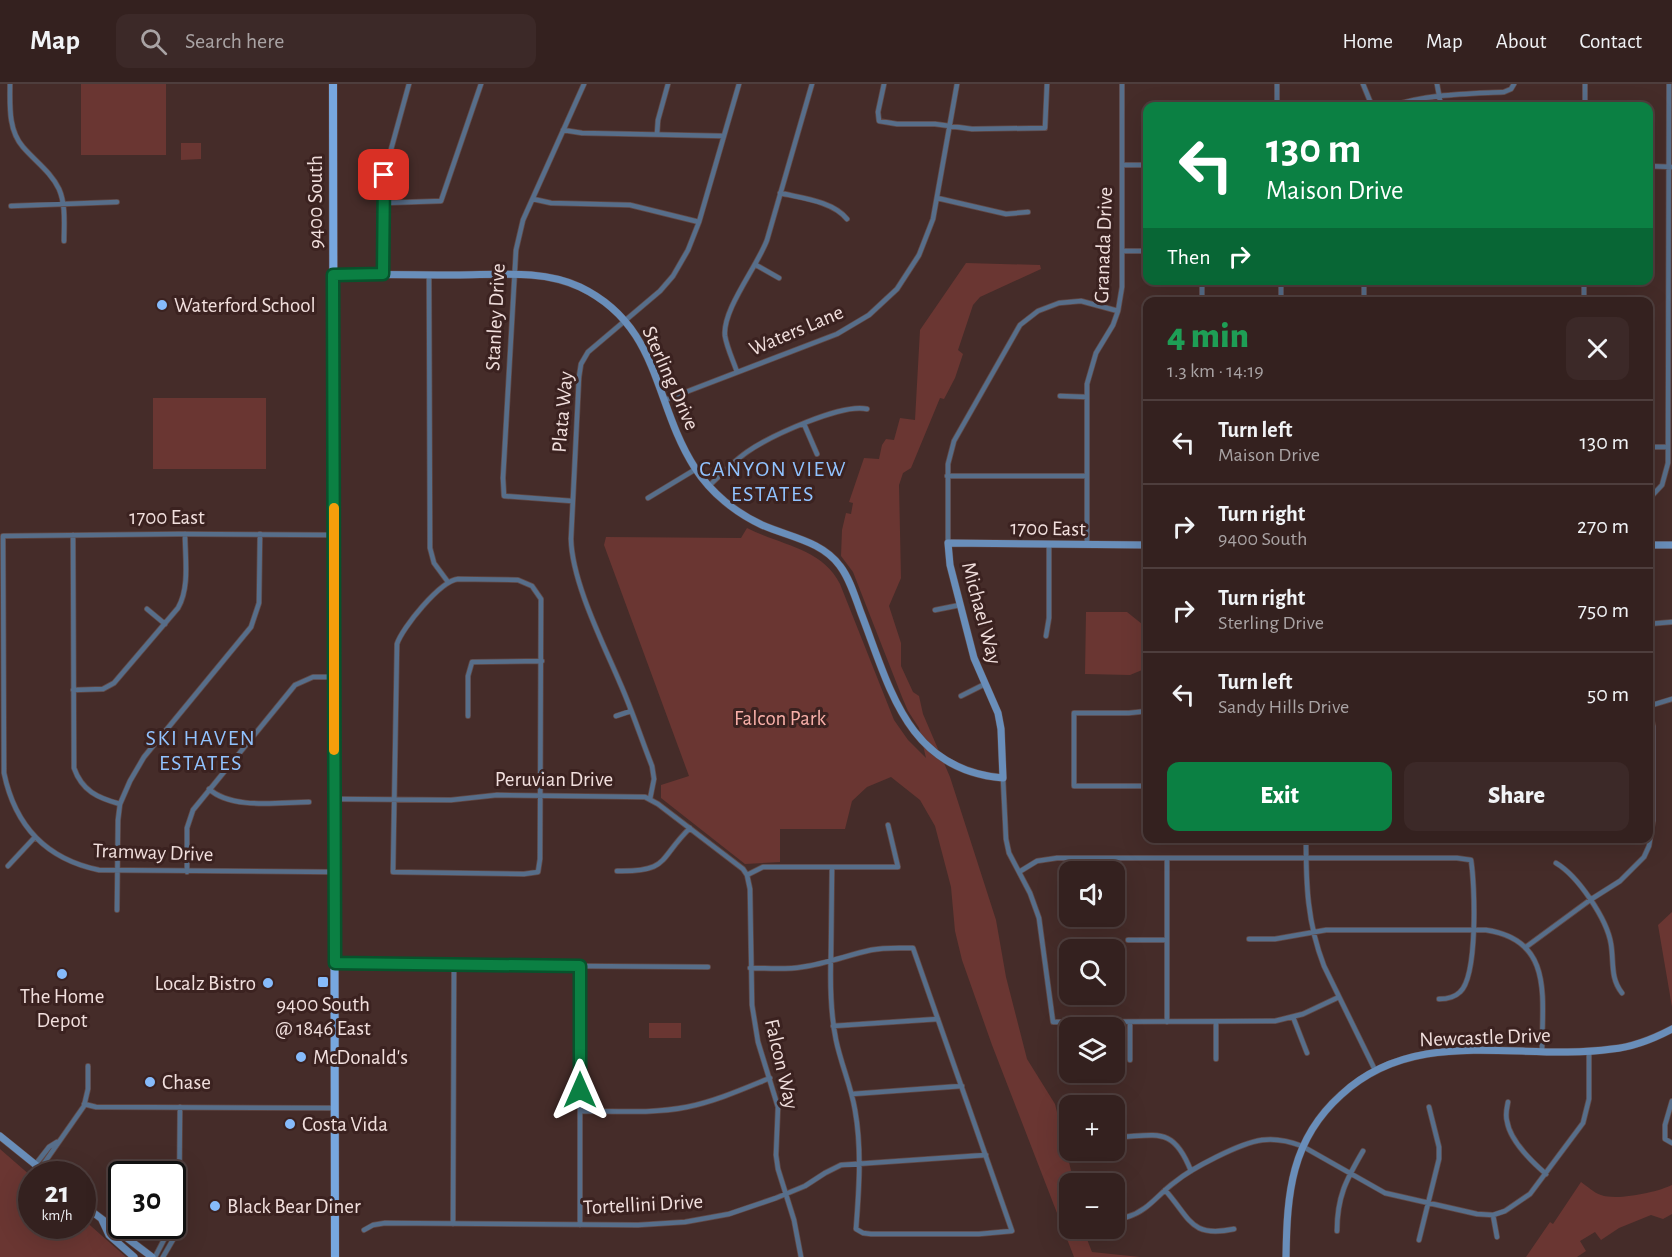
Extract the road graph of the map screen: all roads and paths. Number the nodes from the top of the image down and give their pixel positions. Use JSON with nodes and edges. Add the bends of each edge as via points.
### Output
{"nodes":[{"id":1,"x":10,"y":84,"type":"edge"},
{"id":2,"x":333,"y":84,"type":"edge"},
{"id":3,"x":409,"y":84,"type":"edge"},
{"id":4,"x":481,"y":84,"type":"edge"},
{"id":5,"x":584,"y":84,"type":"edge"},
{"id":6,"x":668,"y":84,"type":"edge"},
{"id":7,"x":739,"y":84,"type":"edge"},
{"id":8,"x":812,"y":84,"type":"edge"},
{"id":9,"x":884,"y":84,"type":"edge"},
{"id":10,"x":957,"y":84,"type":"edge"},
{"id":11,"x":1047,"y":84,"type":"edge"},
{"id":12,"x":1122,"y":84,"type":"edge"},
{"id":13,"x":1277,"y":84,"type":"edge"},
{"id":14,"x":1363,"y":84,"type":"edge"},
{"id":15,"x":1437,"y":84,"type":"edge"},
{"id":16,"x":1514,"y":84,"type":"edge"},
{"id":17,"x":1585,"y":84,"type":"edge"},
{"id":18,"x":1669,"y":84,"type":"edge"},
{"id":19,"x":1439,"y":96,"type":"junction"},
{"id":20,"x":1277,"y":102,"type":"edge"},
{"id":21,"x":1370,"y":102,"type":"edge"},
{"id":22,"x":1407,"y":102,"type":"edge"},
{"id":23,"x":1440,"y":102,"type":"edge"},
{"id":24,"x":1585,"y":102,"type":"edge"},
{"id":25,"x":950,"y":127,"type":"junction"},
{"id":26,"x":563,"y":130,"type":"junction"},
{"id":27,"x":657,"y":134,"type":"junction"},
{"id":28,"x":724,"y":136,"type":"junction"},
{"id":29,"x":1122,"y":165,"type":"junction"},
{"id":30,"x":1143,"y":165,"type":"edge"},
{"id":31,"x":1653,"y":166,"type":"edge"},
{"id":32,"x":1671,"y":167,"type":"edge"},
{"id":33,"x":780,"y":193,"type":"junction"},
{"id":34,"x":937,"y":198,"type":"junction"},
{"id":35,"x":533,"y":199,"type":"junction"},
{"id":36,"x":117,"y":202,"type":"dead end"},
{"id":37,"x":383,"y":203,"type":"junction"},
{"id":38,"x":63,"y":204,"type":"junction"},
{"id":39,"x":11,"y":206,"type":"dead end"},
{"id":40,"x":1028,"y":212,"type":"dead end"},
{"id":41,"x":847,"y":219,"type":"dead end"},
{"id":42,"x":699,"y":222,"type":"junction"},
{"id":43,"x":64,"y":241,"type":"dead end"},
{"id":44,"x":1122,"y":251,"type":"junction"},
{"id":45,"x":1143,"y":251,"type":"edge"},
{"id":46,"x":756,"y":265,"type":"junction"},
{"id":47,"x":383,"y":274,"type":"junction"},
{"id":48,"x":333,"y":275,"type":"junction"},
{"id":49,"x":429,"y":275,"type":"junction"},
{"id":50,"x":513,"y":275,"type":"junction"},
{"id":51,"x":779,"y":278,"type":"dead end"},
{"id":52,"x":1118,"y":311,"type":"junction"},
{"id":53,"x":625,"y":321,"type":"junction"},
{"id":54,"x":737,"y":372,"type":"junction"},
{"id":55,"x":1060,"y":396,"type":"dead end"},
{"id":56,"x":1087,"y":397,"type":"junction"},
{"id":57,"x":665,"y":400,"type":"junction"},
{"id":58,"x":867,"y":409,"type":"dead end"},
{"id":59,"x":804,"y":424,"type":"junction"},
{"id":60,"x":1653,"y":447,"type":"edge"},
{"id":61,"x":1668,"y":447,"type":"junction"},
{"id":62,"x":817,"y":454,"type":"dead end"},
{"id":63,"x":696,"y":469,"type":"junction"},
{"id":64,"x":947,"y":476,"type":"junction"},
{"id":65,"x":1087,"y":476,"type":"junction"},
{"id":66,"x":709,"y":486,"type":"junction"},
{"id":67,"x":1653,"y":496,"type":"edge"},
{"id":68,"x":648,"y":498,"type":"dead end"},
{"id":69,"x":572,"y":501,"type":"junction"},
{"id":70,"x":73,"y":534,"type":"junction"},
{"id":71,"x":185,"y":534,"type":"junction"},
{"id":72,"x":260,"y":534,"type":"junction"},
{"id":73,"x":334,"y":535,"type":"junction"},
{"id":74,"x":1,"y":536,"type":"edge"},
{"id":75,"x":948,"y":543,"type":"junction"},
{"id":76,"x":1049,"y":545,"type":"junction"},
{"id":77,"x":1088,"y":545,"type":"junction"},
{"id":78,"x":1143,"y":545,"type":"edge"},
{"id":79,"x":1653,"y":545,"type":"edge"},
{"id":80,"x":1672,"y":545,"type":"edge"},
{"id":81,"x":448,"y":582,"type":"junction"},
{"id":82,"x":960,"y":605,"type":"junction"},
{"id":83,"x":147,"y":609,"type":"dead end"},
{"id":84,"x":935,"y":610,"type":"dead end"},
{"id":85,"x":1672,"y":622,"type":"edge"},
{"id":86,"x":165,"y":624,"type":"junction"},
{"id":87,"x":1653,"y":624,"type":"edge"},
{"id":88,"x":1046,"y":636,"type":"dead end"},
{"id":89,"x":542,"y":661,"type":"junction"},
{"id":90,"x":334,"y":676,"type":"junction"},
{"id":91,"x":985,"y":684,"type":"junction"},
{"id":92,"x":72,"y":690,"type":"junction"},
{"id":93,"x":961,"y":696,"type":"dead end"},
{"id":94,"x":1672,"y":699,"type":"edge"},
{"id":95,"x":1653,"y":704,"type":"edge"},
{"id":96,"x":631,"y":711,"type":"junction"},
{"id":97,"x":1143,"y":712,"type":"edge"},
{"id":98,"x":468,"y":716,"type":"dead end"},
{"id":99,"x":616,"y":716,"type":"dead end"},
{"id":100,"x":1653,"y":726,"type":"edge"},
{"id":101,"x":1003,"y":778,"type":"junction"},
{"id":102,"x":1143,"y":786,"type":"edge"},
{"id":103,"x":209,"y":789,"type":"junction"},
{"id":104,"x":540,"y":796,"type":"junction"},
{"id":105,"x":334,"y":799,"type":"junction"},
{"id":106,"x":650,"y":799,"type":"junction"},
{"id":107,"x":394,"y":800,"type":"junction"},
{"id":108,"x":309,"y":802,"type":"dead end"},
{"id":109,"x":120,"y":804,"type":"junction"},
{"id":110,"x":1653,"y":822,"type":"edge"},
{"id":111,"x":888,"y":825,"type":"dead end"},
{"id":112,"x":690,"y":828,"type":"junction"},
{"id":113,"x":35,"y":837,"type":"junction"},
{"id":114,"x":1306,"y":843,"type":"edge"},
{"id":115,"x":1650,"y":843,"type":"edge"},
{"id":116,"x":1167,"y":858,"type":"junction"},
{"id":117,"x":1306,"y":858,"type":"junction"},
{"id":118,"x":1556,"y":863,"type":"dead end"},
{"id":119,"x":8,"y":866,"type":"dead end"},
{"id":120,"x":832,"y":867,"type":"junction"},
{"id":121,"x":616,"y":871,"type":"dead end"},
{"id":122,"x":117,"y":872,"type":"junction"},
{"id":123,"x":187,"y":872,"type":"junction"},
{"id":124,"x":335,"y":872,"type":"junction"},
{"id":125,"x":1019,"y":872,"type":"junction"},
{"id":126,"x":747,"y":875,"type":"junction"},
{"id":127,"x":1590,"y":900,"type":"junction"},
{"id":128,"x":117,"y":910,"type":"dead end"},
{"id":129,"x":1473,"y":930,"type":"junction"},
{"id":130,"x":1312,"y":932,"type":"junction"},
{"id":131,"x":1249,"y":939,"type":"dead end"},
{"id":132,"x":1128,"y":940,"type":"dead end"},
{"id":133,"x":1167,"y":940,"type":"junction"},
{"id":134,"x":1526,"y":947,"type":"junction"},
{"id":135,"x":831,"y":961,"type":"junction"},
{"id":136,"x":335,"y":963,"type":"junction"},
{"id":137,"x":454,"y":965,"type":"junction"},
{"id":138,"x":580,"y":966,"type":"junction"},
{"id":139,"x":708,"y":968,"type":"dead end"},
{"id":140,"x":750,"y":968,"type":"junction"},
{"id":141,"x":1622,"y":993,"type":"dead end"},
{"id":142,"x":1339,"y":997,"type":"junction"},
{"id":143,"x":1439,"y":999,"type":"dead end"},
{"id":144,"x":1293,"y":1017,"type":"junction"},
{"id":145,"x":938,"y":1019,"type":"junction"},
{"id":146,"x":1130,"y":1022,"type":"junction"},
{"id":147,"x":1167,"y":1022,"type":"junction"},
{"id":148,"x":1216,"y":1022,"type":"junction"},
{"id":149,"x":833,"y":1026,"type":"junction"},
{"id":150,"x":1672,"y":1029,"type":"edge"},
{"id":151,"x":1542,"y":1051,"type":"junction"},
{"id":152,"x":1589,"y":1051,"type":"junction"},
{"id":153,"x":1307,"y":1053,"type":"dead end"},
{"id":154,"x":1216,"y":1059,"type":"dead end"},
{"id":155,"x":1130,"y":1060,"type":"dead end"},
{"id":156,"x":88,"y":1066,"type":"dead end"},
{"id":157,"x":1375,"y":1070,"type":"junction"},
{"id":158,"x":770,"y":1078,"type":"junction"},
{"id":159,"x":962,"y":1086,"type":"junction"},
{"id":160,"x":852,"y":1094,"type":"junction"},
{"id":161,"x":1672,"y":1101,"type":"edge"},
{"id":162,"x":1508,"y":1102,"type":"dead end"},
{"id":163,"x":84,"y":1104,"type":"junction"},
{"id":164,"x":180,"y":1107,"type":"junction"},
{"id":165,"x":1429,"y":1107,"type":"dead end"},
{"id":166,"x":335,"y":1108,"type":"junction"},
{"id":167,"x":580,"y":1111,"type":"junction"},
{"id":168,"x":0,"y":1136,"type":"edge"},
{"id":169,"x":1125,"y":1137,"type":"edge"},
{"id":170,"x":1672,"y":1143,"type":"edge"},
{"id":171,"x":1302,"y":1146,"type":"junction"},
{"id":172,"x":1363,"y":1152,"type":"dead end"},
{"id":173,"x":986,"y":1155,"type":"junction"},
{"id":174,"x":31,"y":1161,"type":"edge"},
{"id":175,"x":41,"y":1161,"type":"edge"},
{"id":176,"x":180,"y":1161,"type":"edge"},
{"id":177,"x":858,"y":1164,"type":"junction"},
{"id":178,"x":1191,"y":1171,"type":"junction"},
{"id":179,"x":1350,"y":1173,"type":"junction"},
{"id":180,"x":1546,"y":1174,"type":"junction"},
{"id":181,"x":1165,"y":1190,"type":"junction"},
{"id":182,"x":785,"y":1195,"type":"junction"},
{"id":183,"x":1429,"y":1204,"type":"junction"},
{"id":184,"x":96,"y":1215,"type":"edge"},
{"id":185,"x":1493,"y":1215,"type":"junction"},
{"id":186,"x":1127,"y":1217,"type":"dead end"},
{"id":187,"x":102,"y":1220,"type":"junction"},
{"id":188,"x":453,"y":1224,"type":"junction"},
{"id":189,"x":580,"y":1225,"type":"junction"},
{"id":190,"x":1234,"y":1229,"type":"dead end"},
{"id":191,"x":364,"y":1230,"type":"dead end"},
{"id":192,"x":1337,"y":1231,"type":"dead end"},
{"id":193,"x":1497,"y":1237,"type":"dead end"},
{"id":194,"x":164,"y":1239,"type":"edge"},
{"id":195,"x":173,"y":1239,"type":"edge"},
{"id":196,"x":1419,"y":1240,"type":"dead end"},
{"id":197,"x":134,"y":1257,"type":"edge"},
{"id":198,"x":153,"y":1257,"type":"edge"},
{"id":199,"x":163,"y":1257,"type":"edge"},
{"id":200,"x":335,"y":1257,"type":"edge"},
{"id":201,"x":801,"y":1257,"type":"edge"},
{"id":202,"x":1286,"y":1257,"type":"edge"}],
"edges":[{"from":1,"to":38,"type":"street","via":[[16,136],[52,178]]},
{"from":2,"to":48,"type":"main road","name":"9400 South"},
{"from":3,"to":37,"type":"street","via":[[384,175]]},
{"from":4,"to":37,"type":"street","via":[[441,201]]},
{"from":5,"to":26,"type":"street","name":"Stanley Drive"},
{"from":6,"to":27,"type":"street"},
{"from":7,"to":28,"type":"street","name":"Plata Way"},
{"from":8,"to":33,"type":"street"},
{"from":9,"to":25,"type":"street","via":[[879,121]]},
{"from":10,"to":25,"type":"street","name":"Waters Lane"},
{"from":11,"to":25,"type":"street","via":[[1045,128]]},
{"from":12,"to":29,"type":"street","name":"Granada Drive"},
{"from":13,"to":20,"type":"street"},
{"from":14,"to":21,"type":"street"},
{"from":15,"to":19,"type":"street"},
{"from":16,"to":19,"type":"street","via":[[1504,92]]},
{"from":17,"to":24,"type":"street"},
{"from":18,"to":32,"type":"street"},
{"from":19,"to":22,"type":"street"},
{"from":19,"to":23,"type":"street"},
{"from":25,"to":34,"type":"street","name":"Waters Lane"},
{"from":26,"to":27,"type":"street"},
{"from":26,"to":35,"type":"street","name":"Stanley Drive"},
{"from":27,"to":28,"type":"street"},
{"from":28,"to":42,"type":"street","name":"Plata Way"},
{"from":29,"to":30,"type":"street"},
{"from":29,"to":44,"type":"street","name":"Granada Drive"},
{"from":31,"to":32,"type":"street"},
{"from":32,"to":61,"type":"street"},
{"from":33,"to":41,"type":"street","via":[[833,207]]},
{"from":33,"to":46,"type":"street"},
{"from":34,"to":40,"type":"street","via":[[1006,214]]},
{"from":34,"to":54,"type":"street","name":"Waters Lane","via":[[919,255],[883,303],[837,334]]},
{"from":35,"to":42,"type":"street","via":[[641,206]]},
{"from":35,"to":50,"type":"street","name":"Stanley Drive","via":[[519,234]]},
{"from":36,"to":38,"type":"street"},
{"from":37,"to":47,"type":"street"},
{"from":38,"to":39,"type":"street"},
{"from":38,"to":43,"type":"street"},
{"from":42,"to":53,"type":"street","name":"Plata Way","via":[[673,276]]},
{"from":44,"to":45,"type":"street"},
{"from":44,"to":52,"type":"street","name":"Granada Drive"},
{"from":46,"to":51,"type":"street"},
{"from":46,"to":54,"type":"street","via":[[730,309],[725,326]]},
{"from":47,"to":48,"type":"street","name":"Sterling Drive"},
{"from":47,"to":49,"type":"street","name":"Sterling Drive"},
{"from":48,"to":73,"type":"main road","name":"9400 South"},
{"from":49,"to":50,"type":"street","name":"Sterling Drive"},
{"from":49,"to":81,"type":"street","via":[[430,548],[434,563]]},
{"from":50,"to":53,"type":"street","name":"Sterling Drive","via":[[549,278],[577,286],[606,303]]},
{"from":50,"to":69,"type":"street","name":"Stanley Drive","via":[[504,496]]},
{"from":52,"to":56,"type":"street","name":"Granada Drive","via":[[1091,367]]},
{"from":52,"to":64,"type":"street","name":"Michael Way","via":[[1081,302],[1059,303],[1038,311],[1020,325],[954,441]]},
{"from":53,"to":57,"type":"street","name":"Sterling Drive","via":[[645,351]]},
{"from":53,"to":69,"type":"street","name":"Plata Way","via":[[597,343],[581,364]]},
{"from":54,"to":57,"type":"street","name":"Waters Lane"},
{"from":55,"to":56,"type":"street"},
{"from":56,"to":65,"type":"street","name":"Granada Drive"},
{"from":57,"to":63,"type":"street","name":"Sterling Drive"},
{"from":58,"to":59,"type":"street","via":[[847,408]]},
{"from":59,"to":62,"type":"street"},
{"from":59,"to":66,"type":"street","via":[[764,441]]},
{"from":60,"to":61,"type":"street"},
{"from":61,"to":67,"type":"street","via":[[1665,478]]},
{"from":63,"to":66,"type":"street","name":"Sterling Drive"},
{"from":63,"to":68,"type":"street"},
{"from":64,"to":65,"type":"street"},
{"from":64,"to":75,"type":"street","name":"Michael Way"},
{"from":65,"to":77,"type":"street","name":"Granada Drive"},
{"from":66,"to":101,"type":"street","name":"Sterling Drive","via":[[750,519],[815,545],[835,559],[849,580],[893,697],[911,729],[952,763]]},
{"from":69,"to":96,"type":"street","name":"Plata Way","via":[[574,563]]},
{"from":70,"to":71,"type":"street","name":"1700 East"},
{"from":70,"to":74,"type":"street","name":"1700 East"},
{"from":70,"to":92,"type":"street"},
{"from":71,"to":72,"type":"street","name":"1700 East"},
{"from":71,"to":86,"type":"street","via":[[184,593]]},
{"from":72,"to":73,"type":"street","name":"1700 East"},
{"from":72,"to":109,"type":"street","via":[[259,603],[251,627],[144,757]]},
{"from":73,"to":90,"type":"main road","name":"9400 South"},
{"from":74,"to":113,"type":"street","name":"Tramway Drive","via":[[4,773],[14,807]]},
{"from":75,"to":76,"type":"street","name":"1700 East"},
{"from":75,"to":82,"type":"street","name":"Michael Way"},
{"from":76,"to":77,"type":"street","name":"1700 East"},
{"from":76,"to":88,"type":"street"},
{"from":77,"to":78,"type":"street","name":"1700 East"},
{"from":79,"to":80,"type":"street"},
{"from":81,"to":89,"type":"street","via":[[511,579],[532,586],[541,599]]},
{"from":81,"to":107,"type":"street","via":[[405,627],[396,644]]},
{"from":82,"to":84,"type":"street"},
{"from":82,"to":91,"type":"street","name":"Michael Way"},
{"from":83,"to":86,"type":"street"},
{"from":85,"to":87,"type":"street"},
{"from":86,"to":92,"type":"street","via":[[114,683],[103,689]]},
{"from":89,"to":98,"type":"street","via":[[472,662],[468,675]]},
{"from":89,"to":104,"type":"street"},
{"from":90,"to":103,"type":"street","via":[[313,677],[295,686]]},
{"from":90,"to":105,"type":"main road","name":"9400 South"},
{"from":91,"to":93,"type":"street"},
{"from":91,"to":101,"type":"street","name":"Michael Way","via":[[998,713]]},
{"from":92,"to":109,"type":"street","via":[[72,758],[77,776],[94,795]]},
{"from":94,"to":95,"type":"street"},
{"from":96,"to":99,"type":"street"},
{"from":96,"to":106,"type":"street","name":"Plata Way","via":[[653,772]]},
{"from":97,"to":102,"type":"street","via":[[1074,713],[1074,786]]},
{"from":100,"to":110,"type":"street"},
{"from":101,"to":125,"type":"street","name":"Michael Way","via":[[1006,839]]},
{"from":103,"to":108,"type":"street","via":[[230,801]]},
{"from":103,"to":123,"type":"street","via":[[189,819]]},
{"from":104,"to":106,"type":"street","name":"Peruvian Drive"},
{"from":104,"to":107,"type":"street","name":"Peruvian Drive"},
{"from":104,"to":107,"type":"street","via":[[538,872],[524,874],[393,872]]},
{"from":105,"to":107,"type":"street","name":"Peruvian Drive"},
{"from":105,"to":124,"type":"main road","name":"9400 South"},
{"from":106,"to":112,"type":"street"},
{"from":109,"to":122,"type":"street"},
{"from":111,"to":120,"type":"street","via":[[898,867]]},
{"from":112,"to":121,"type":"street","via":[[657,866],[643,872]]},
{"from":112,"to":126,"type":"street"},
{"from":113,"to":119,"type":"street"},
{"from":113,"to":122,"type":"street","name":"Tramway Drive","via":[[70,861]]},
{"from":114,"to":117,"type":"street"},
{"from":115,"to":127,"type":"street","via":[[1644,857],[1629,874]]},
{"from":116,"to":117,"type":"street"},
{"from":116,"to":125,"type":"street","via":[[1047,858]]},
{"from":116,"to":133,"type":"street"},
{"from":117,"to":129,"type":"street","via":[[1471,860]]},
{"from":117,"to":130,"type":"street"},
{"from":118,"to":127,"type":"street"},
{"from":120,"to":126,"type":"street","via":[[763,867]]},
{"from":120,"to":135,"type":"street"},
{"from":122,"to":123,"type":"street","name":"Tramway Drive"},
{"from":122,"to":128,"type":"street"},
{"from":123,"to":124,"type":"street","name":"Tramway Drive"},
{"from":124,"to":136,"type":"main road","name":"9400 South"},
{"from":125,"to":146,"type":"street","name":"Michael Way","via":[[1039,918],[1053,1022]]},
{"from":126,"to":140,"type":"street","name":"Falcon Way","via":[[751,899]]},
{"from":127,"to":134,"type":"street"},
{"from":127,"to":141,"type":"street","via":[[1606,927],[1613,955],[1613,977]]},
{"from":129,"to":130,"type":"street"},
{"from":129,"to":134,"type":"street","via":[[1498,932]]},
{"from":129,"to":143,"type":"street","via":[[1465,986],[1450,999]]},
{"from":130,"to":131,"type":"street"},
{"from":130,"to":142,"type":"street"},
{"from":132,"to":133,"type":"street"},
{"from":133,"to":147,"type":"street"},
{"from":134,"to":151,"type":"street","via":[[1542,978]]},
{"from":135,"to":140,"type":"street","via":[[793,969]]},
{"from":135,"to":145,"type":"street","via":[[881,948],[913,948]]},
{"from":135,"to":149,"type":"street"},
{"from":136,"to":137,"type":"street"},
{"from":136,"to":166,"type":"main road","name":"9400 South"},
{"from":137,"to":138,"type":"street"},
{"from":137,"to":188,"type":"street"},
{"from":138,"to":139,"type":"street"},
{"from":138,"to":167,"type":"street"},
{"from":140,"to":158,"type":"street","name":"Falcon Way","via":[[754,1023]]},
{"from":142,"to":144,"type":"street"},
{"from":142,"to":157,"type":"street"},
{"from":144,"to":148,"type":"street"},
{"from":144,"to":153,"type":"street"},
{"from":145,"to":149,"type":"street"},
{"from":145,"to":159,"type":"street"},
{"from":146,"to":147,"type":"street"},
{"from":146,"to":155,"type":"street"},
{"from":147,"to":148,"type":"street"},
{"from":148,"to":154,"type":"street"},
{"from":149,"to":160,"type":"street"},
{"from":150,"to":152,"type":"street","name":"Newcastle Drive","via":[[1628,1047]]},
{"from":151,"to":152,"type":"street","name":"Newcastle Drive"},
{"from":151,"to":157,"type":"street","name":"Newcastle Drive","via":[[1437,1052],[1396,1060]]},
{"from":152,"to":180,"type":"street","via":[[1589,1099],[1582,1123]]},
{"from":156,"to":163,"type":"street"},
{"from":157,"to":171,"type":"street","name":"Newcastle Drive","via":[[1334,1101]]},
{"from":158,"to":167,"type":"street","via":[[687,1107]]},
{"from":158,"to":182,"type":"street","name":"Falcon Way","via":[[778,1107],[776,1155]]},
{"from":159,"to":160,"type":"street"},
{"from":159,"to":173,"type":"street"},
{"from":160,"to":177,"type":"street"},
{"from":161,"to":170,"type":"street","via":[[1665,1125],[1665,1139]]},
{"from":162,"to":180,"type":"street","via":[[1509,1131]]},
{"from":163,"to":164,"type":"street"},
{"from":163,"to":175,"type":"street"},
{"from":164,"to":166,"type":"street"},
{"from":164,"to":176,"type":"street"},
{"from":165,"to":183,"type":"street","via":[[1439,1153]]},
{"from":166,"to":200,"type":"main road","name":"9400 South"},
{"from":167,"to":189,"type":"street"},
{"from":168,"to":174,"type":"street"},
{"from":169,"to":178,"type":"street","via":[[1173,1140]]},
{"from":171,"to":178,"type":"street","via":[[1282,1140],[1257,1141]]},
{"from":171,"to":179,"type":"street"},
{"from":171,"to":202,"type":"street","name":"Newcastle Drive","via":[[1291,1182]]},
{"from":172,"to":179,"type":"street"},
{"from":173,"to":177,"type":"street","name":"Tortellini Drive"},
{"from":173,"to":177,"type":"street","via":[[1012,1231],[863,1233],[856,1229]]},
{"from":177,"to":182,"type":"street","name":"Tortellini Drive","via":[[834,1168]]},
{"from":178,"to":181,"type":"street"},
{"from":179,"to":183,"type":"street","via":[[1385,1193]]},
{"from":179,"to":192,"type":"street","via":[[1338,1204]]},
{"from":180,"to":185,"type":"street","via":[[1525,1199]]},
{"from":181,"to":186,"type":"street","via":[[1147,1208]]},
{"from":181,"to":190,"type":"street","via":[[1197,1228],[1212,1233]]},
{"from":182,"to":189,"type":"street","name":"Tortellini Drive","via":[[729,1214],[685,1222]]},
{"from":182,"to":201,"type":"street","name":"Falcon Way","via":[[798,1233]]},
{"from":183,"to":185,"type":"street"},
{"from":183,"to":196,"type":"street"},
{"from":184,"to":187,"type":"street"},
{"from":185,"to":193,"type":"street"},
{"from":187,"to":197,"type":"street","via":[[109,1235]]},
{"from":187,"to":198,"type":"street"},
{"from":188,"to":189,"type":"street","name":"Tortellini Drive"},
{"from":188,"to":191,"type":"street","name":"Tortellini Drive","via":[[385,1223]]},
{"from":194,"to":198,"type":"street"},
{"from":195,"to":199,"type":"street"}]}
